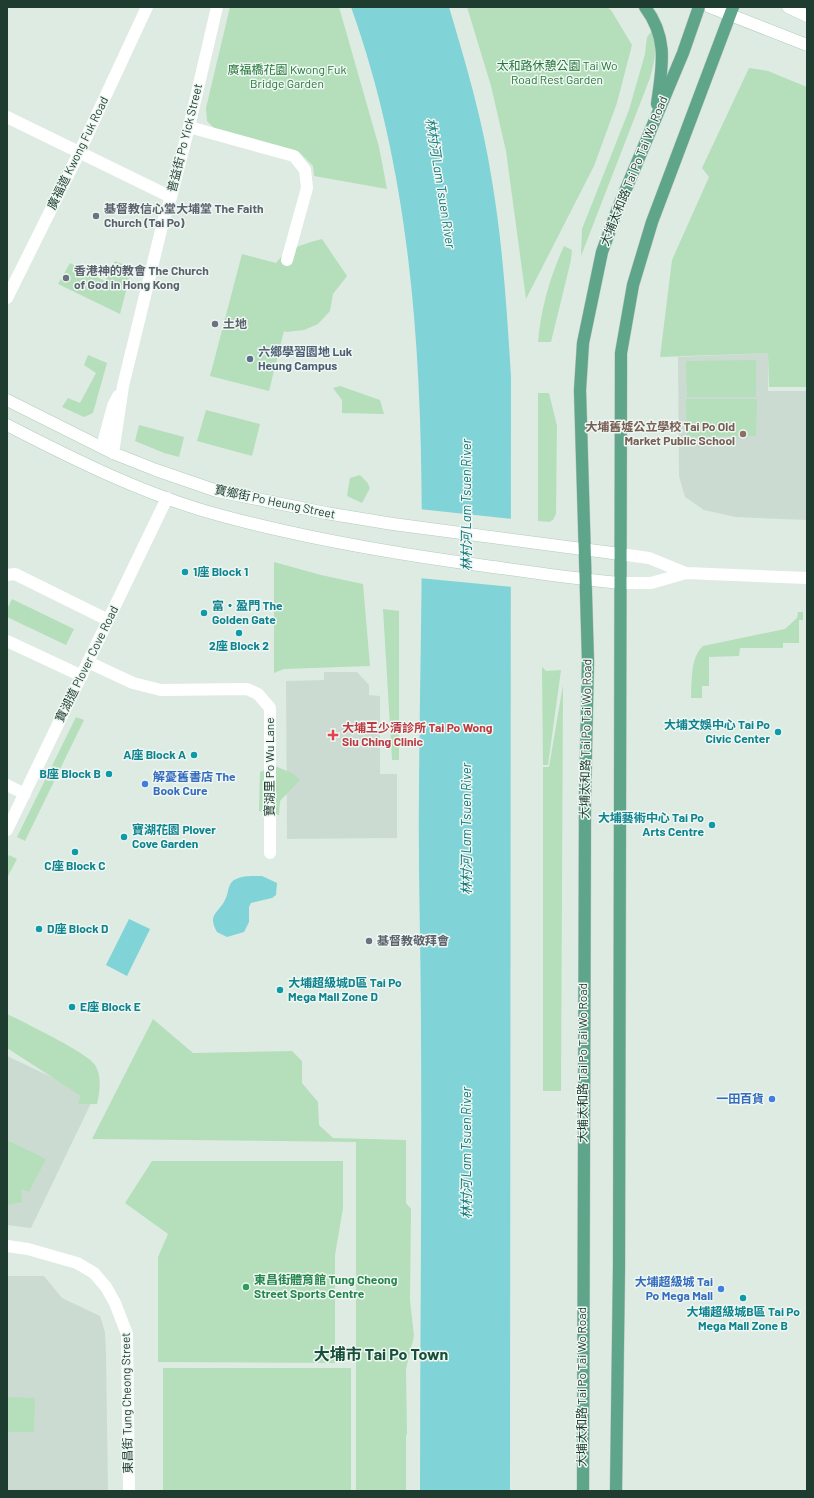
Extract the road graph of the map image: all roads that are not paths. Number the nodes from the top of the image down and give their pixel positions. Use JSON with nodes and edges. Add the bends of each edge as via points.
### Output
{"nodes":[{"id":1,"x":147,"y":7,"type":"edge"},
{"id":2,"x":217,"y":7,"type":"edge"},
{"id":3,"x":645,"y":7,"type":"edge"},
{"id":4,"x":699,"y":7,"type":"edge"},
{"id":5,"x":710,"y":7,"type":"edge"},
{"id":6,"x":788,"y":7,"type":"edge"},
{"id":7,"x":731,"y":11,"type":"edge"},
{"id":8,"x":807,"y":16,"type":"edge"},
{"id":9,"x":807,"y":44,"type":"edge"},
{"id":10,"x":7,"y":117,"type":"edge"},
{"id":11,"x":655,"y":119,"type":"junction"},
{"id":12,"x":189,"y":127,"type":"junction"},
{"id":13,"x":78,"y":153,"type":"junction"},
{"id":14,"x":171,"y":197,"type":"junction"},
{"id":15,"x":287,"y":260,"type":"dead end"},
{"id":16,"x":7,"y":298,"type":"edge"},
{"id":17,"x":123,"y":386,"type":"junction"},
{"id":18,"x":7,"y":400,"type":"edge"},
{"id":19,"x":7,"y":425,"type":"edge"},
{"id":20,"x":102,"y":447,"type":"junction"},
{"id":21,"x":113,"y":453,"type":"junction"},
{"id":22,"x":167,"y":498,"type":"junction"},
{"id":23,"x":585,"y":550,"type":"junction"},
{"id":24,"x":620,"y":554,"type":"junction"},
{"id":25,"x":686,"y":573,"type":"junction"},
{"id":26,"x":7,"y":575,"type":"edge"},
{"id":27,"x":807,"y":578,"type":"edge"},
{"id":28,"x":587,"y":580,"type":"junction"},
{"id":29,"x":620,"y":583,"type":"junction"},
{"id":30,"x":108,"y":620,"type":"junction"},
{"id":31,"x":7,"y":641,"type":"edge"},
{"id":32,"x":88,"y":662,"type":"junction"},
{"id":33,"x":82,"y":676,"type":"junction"},
{"id":34,"x":7,"y":785,"type":"edge"},
{"id":35,"x":25,"y":794,"type":"junction"},
{"id":36,"x":7,"y":830,"type":"edge"},
{"id":37,"x":270,"y":853,"type":"dead end"},
{"id":38,"x":7,"y":1246,"type":"edge"},
{"id":39,"x":129,"y":1491,"type":"edge"},
{"id":40,"x":583,"y":1491,"type":"edge"},
{"id":41,"x":616,"y":1491,"type":"edge"}],
"edges":[{"from":1,"to":13,"type":"street","name":"廣福道 Kwong Fuk Road"},
{"from":2,"to":12,"type":"street","name":"普益街 Po Yick Street"},
{"from":3,"to":11,"type":"main road","via":[[656,24],[662,47]]},
{"from":4,"to":11,"type":"main road","name":"大埔太和路 Tai Po Tai Wo Road"},
{"from":5,"to":7,"type":"street"},
{"from":6,"to":8,"type":"street"},
{"from":7,"to":9,"type":"street"},
{"from":7,"to":24,"type":"main road","via":[[664,190],[633,285],[621,352]]},
{"from":10,"to":13,"type":"street"},
{"from":11,"to":23,"type":"main road","name":"大埔太和路 Tai Po Tai Wo Road","via":[[602,252],[584,343],[580,390]]},
{"from":12,"to":14,"type":"street","name":"普益街 Po Yick Street"},
{"from":12,"to":15,"type":"street","via":[[294,156],[305,170],[307,188]]},
{"from":13,"to":14,"type":"street"},
{"from":13,"to":16,"type":"street","name":"廣福道 Kwong Fuk Road"},
{"from":14,"to":17,"type":"street","name":"普益街 Po Yick Street"},
{"from":17,"to":20,"type":"street","name":"普益街 Po Yick Street","via":[[113,406]]},
{"from":17,"to":21,"type":"street","name":"普益街 Po Yick Street"},
{"from":18,"to":20,"type":"street","name":"寶鄉街 Po Heung Street"},
{"from":19,"to":22,"type":"street","name":"寶鄉街 Po Heung Street","via":[[84,464]]},
{"from":20,"to":21,"type":"street","name":"寶鄉街 Po Heung Street"},
{"from":21,"to":23,"type":"street","name":"寶鄉街 Po Heung Street","via":[[217,491],[393,524]]},
{"from":22,"to":28,"type":"street","name":"寶鄉街 Po Heung Street","via":[[219,515],[323,540],[392,553]]},
{"from":22,"to":30,"type":"street","name":"寶湖道 Plover Cove Road"},
{"from":23,"to":24,"type":"street","name":"寶鄉街 Po Heung Street"},
{"from":23,"to":28,"type":"main road","name":"大埔太和路 Tai Po Tai Wo Road"},
{"from":24,"to":25,"type":"street","name":"寶鄉街 Po Heung Street","via":[[649,558]]},
{"from":24,"to":29,"type":"main road"},
{"from":25,"to":27,"type":"street"},
{"from":25,"to":29,"type":"street","name":"寶鄉街 Po Heung Street","via":[[651,583]]},
{"from":26,"to":30,"type":"street","via":[[15,574]]},
{"from":28,"to":29,"type":"street","name":"寶鄉街 Po Heung Street"},
{"from":28,"to":40,"type":"main road","name":"大埔太和路 Tai Po Tai Wo Road"},
{"from":29,"to":41,"type":"main road","via":[[619,1267]]},
{"from":30,"to":32,"type":"street","name":"寶湖道 Plover Cove Road"},
{"from":31,"to":33,"type":"street"},
{"from":32,"to":33,"type":"street","name":"寶湖道 Plover Cove Road"},
{"from":32,"to":37,"type":"street","name":"寶湖里 Po Wu Lane","via":[[133,683],[161,690],[247,689],[258,694],[270,708]]},
{"from":33,"to":35,"type":"street","name":"寶湖道 Plover Cove Road"},
{"from":34,"to":35,"type":"street"},
{"from":35,"to":36,"type":"street","name":"寶湖道 Plover Cove Road"},
{"from":38,"to":39,"type":"street","name":"東昌街 Tung Cheong Street","via":[[28,1249],[77,1263],[94,1273],[116,1303],[127,1334]]}]}
